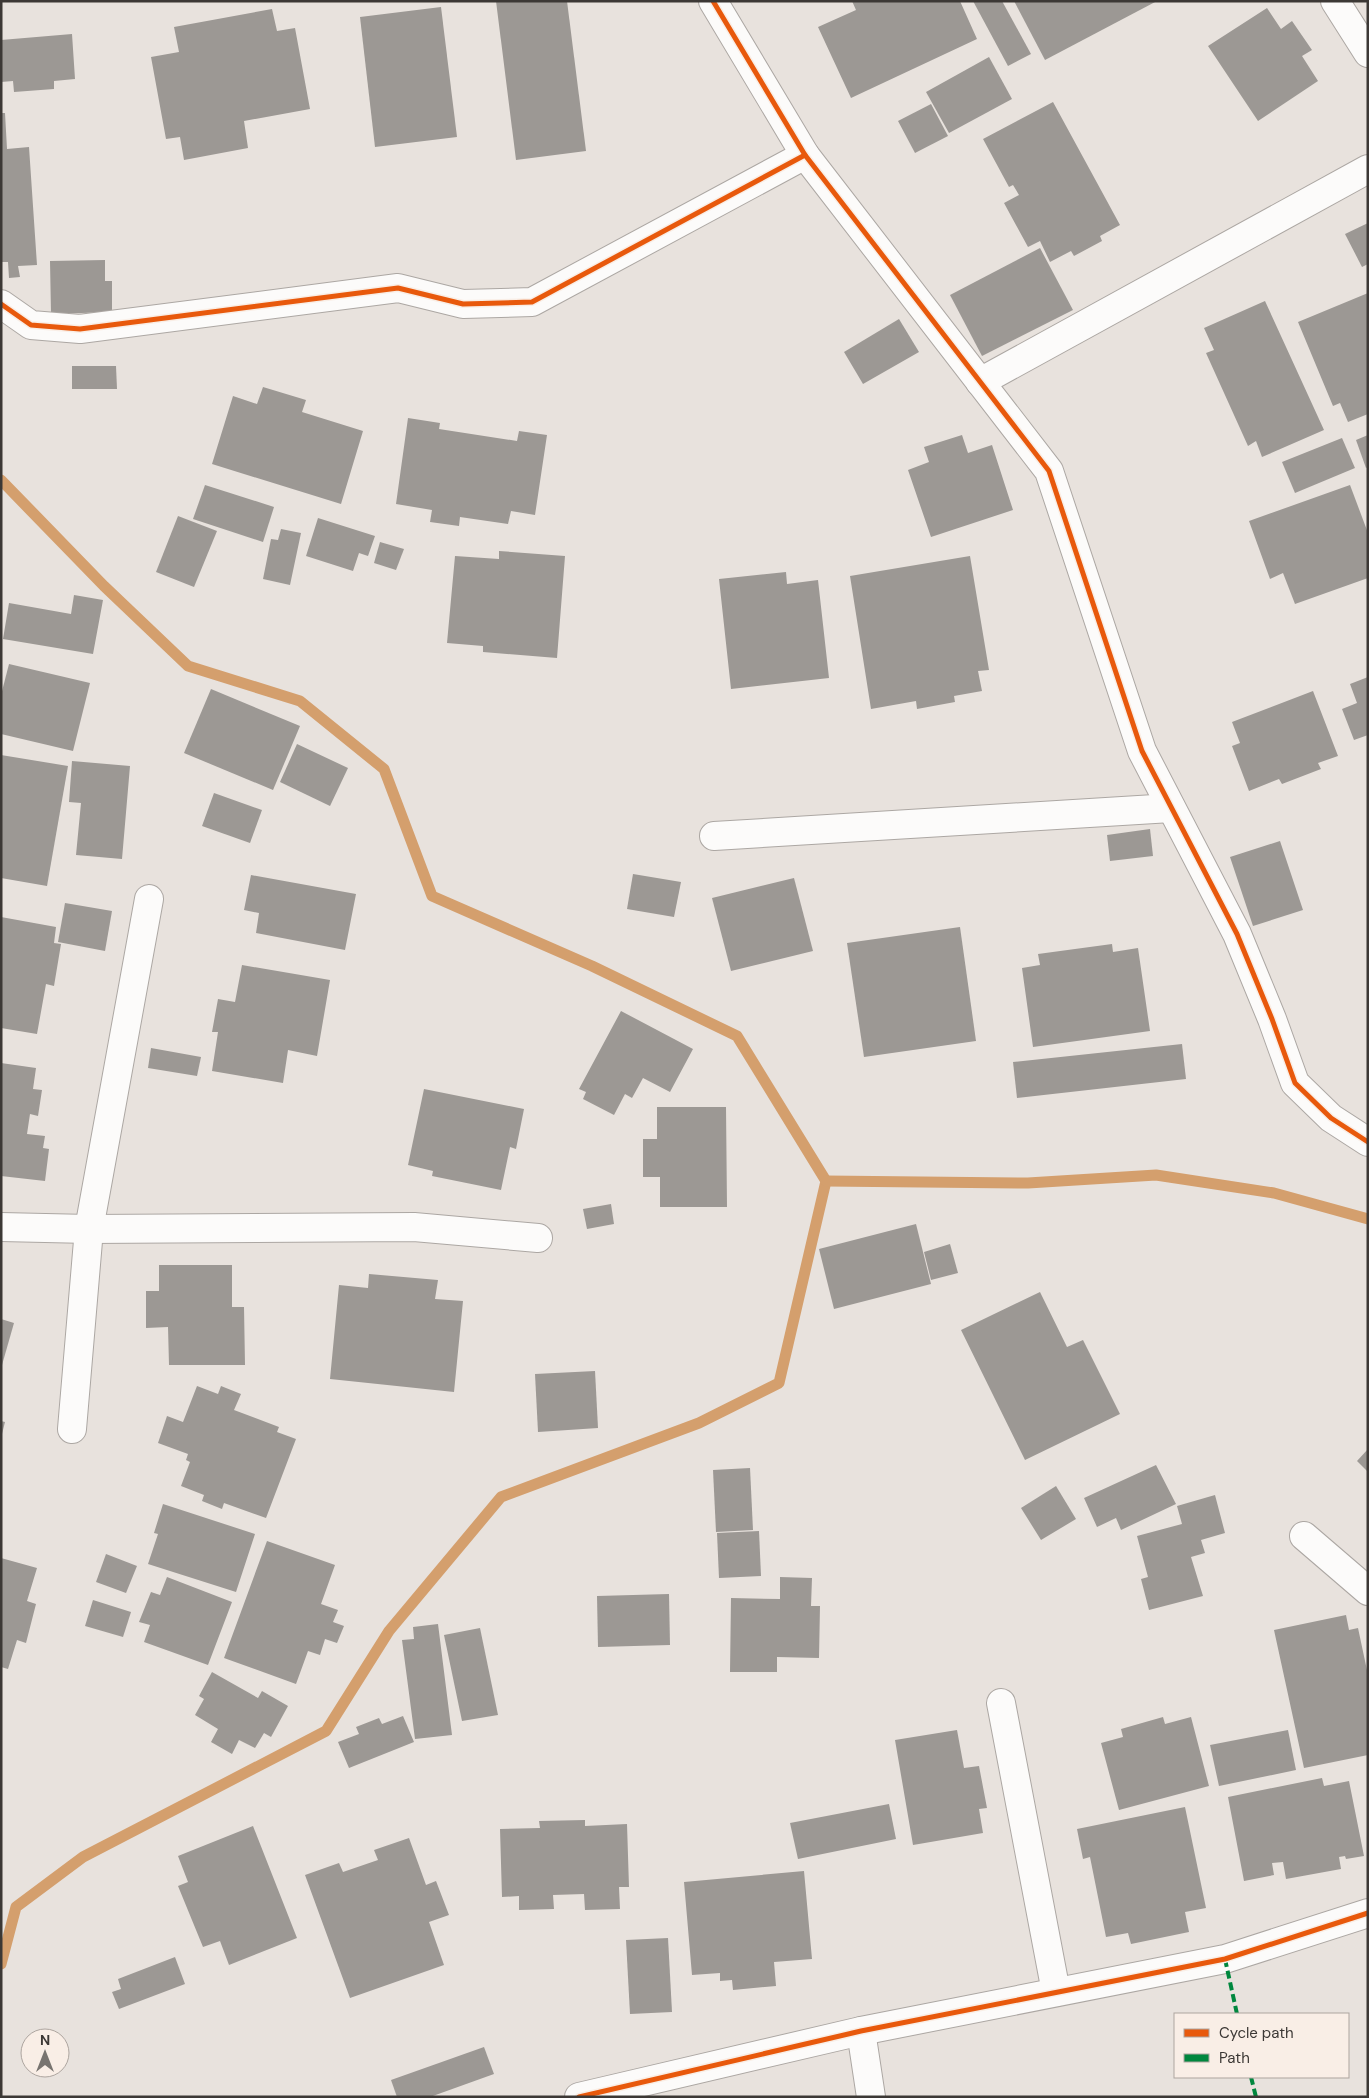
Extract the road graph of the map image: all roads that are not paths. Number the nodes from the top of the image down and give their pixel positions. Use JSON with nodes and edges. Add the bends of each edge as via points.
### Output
{"nodes":[{"id":1,"x":713,"y":1,"type":"edge"},
{"id":2,"x":1335,"y":1,"type":"edge"},
{"id":3,"x":1368,"y":54,"type":"edge"},
{"id":4,"x":805,"y":155,"type":"junction"},
{"id":5,"x":1368,"y":169,"type":"edge"},
{"id":6,"x":1,"y":304,"type":"edge"},
{"id":7,"x":980,"y":382,"type":"junction"},
{"id":8,"x":1172,"y":808,"type":"junction"},
{"id":9,"x":714,"y":836,"type":"dead end"},
{"id":10,"x":149,"y":899,"type":"dead end"},
{"id":11,"x":1368,"y":1142,"type":"edge"},
{"id":12,"x":1,"y":1227,"type":"edge"},
{"id":13,"x":89,"y":1229,"type":"junction"},
{"id":14,"x":538,"y":1238,"type":"dead end"},
{"id":15,"x":72,"y":1429,"type":"dead end"},
{"id":16,"x":1304,"y":1536,"type":"dead end"},
{"id":17,"x":1368,"y":1591,"type":"edge"},
{"id":18,"x":1001,"y":1703,"type":"dead end"},
{"id":19,"x":1368,"y":1913,"type":"edge"},
{"id":20,"x":1056,"y":1992,"type":"junction"},
{"id":21,"x":860,"y":2031,"type":"junction"},
{"id":22,"x":579,"y":2097,"type":"edge"},
{"id":23,"x":871,"y":2097,"type":"edge"}],
"edges":[{"from":1,"to":4,"type":"street"},
{"from":2,"to":3,"type":"street"},
{"from":4,"to":6,"type":"street","via":[[532,302],[463,304],[398,288],[80,329],[31,325]]},
{"from":4,"to":7,"type":"street"},
{"from":5,"to":7,"type":"street"},
{"from":7,"to":8,"type":"street","via":[[1049,471],[1142,751]]},
{"from":8,"to":9,"type":"street"},
{"from":8,"to":11,"type":"street","via":[[1237,934],[1295,1083],[1331,1118]]},
{"from":10,"to":13,"type":"street"},
{"from":12,"to":13,"type":"street"},
{"from":13,"to":14,"type":"street","via":[[414,1227]]},
{"from":13,"to":15,"type":"street"},
{"from":16,"to":17,"type":"street"},
{"from":18,"to":20,"type":"street"},
{"from":19,"to":20,"type":"street","via":[[1225,1959]]},
{"from":20,"to":21,"type":"street"},
{"from":21,"to":22,"type":"street"},
{"from":21,"to":23,"type":"street"}]}
